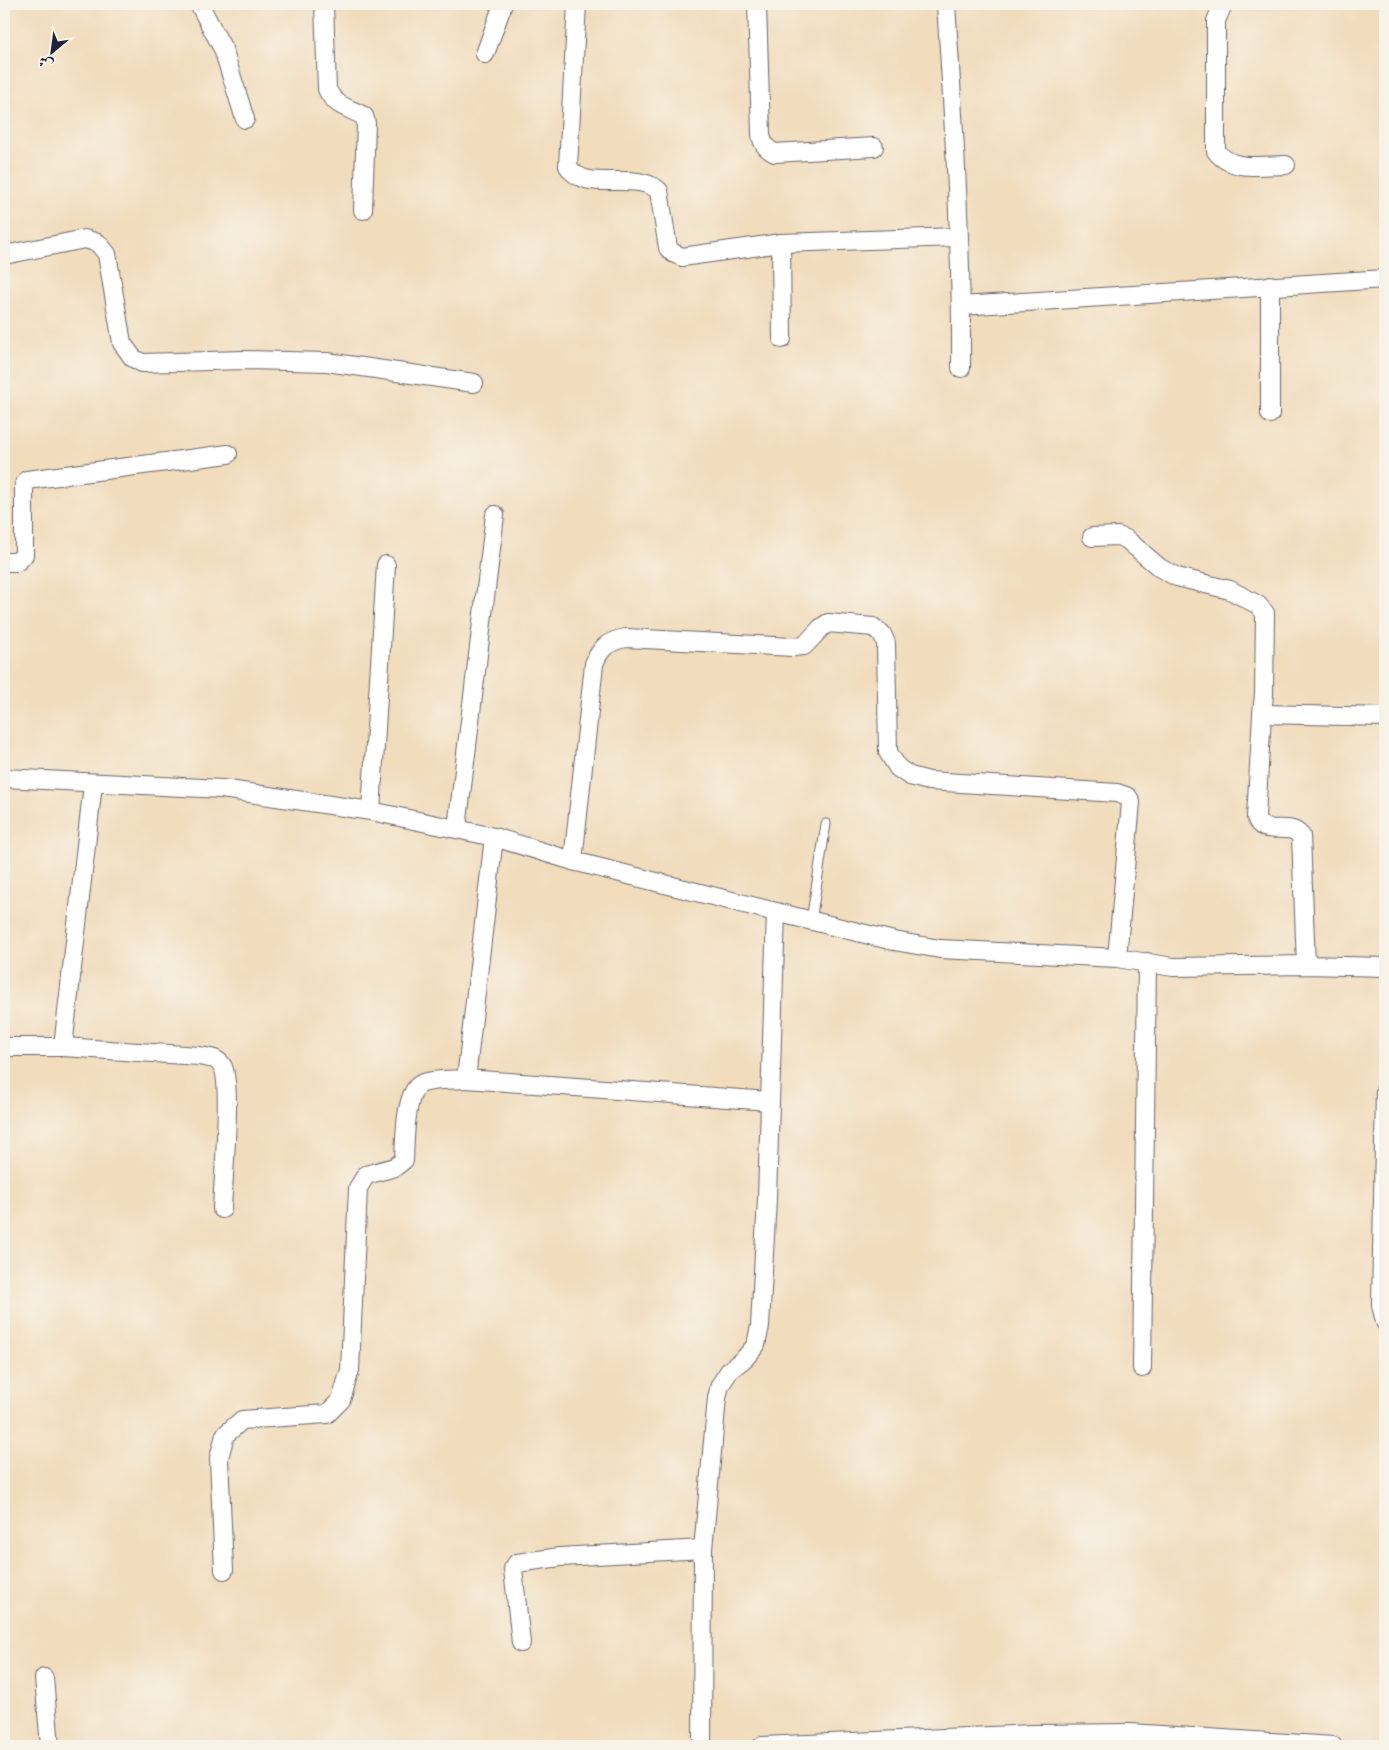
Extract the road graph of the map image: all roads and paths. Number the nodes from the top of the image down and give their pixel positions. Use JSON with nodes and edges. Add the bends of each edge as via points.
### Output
{"nodes":[{"id":1,"x":199,"y":4,"type":"edge"},
{"id":2,"x":324,"y":4,"type":"edge"},
{"id":3,"x":503,"y":4,"type":"edge"},
{"id":4,"x":577,"y":4,"type":"edge"},
{"id":5,"x":757,"y":4,"type":"edge"},
{"id":6,"x":946,"y":4,"type":"edge"},
{"id":7,"x":1223,"y":4,"type":"edge"},
{"id":8,"x":485,"y":54,"type":"dead end"},
{"id":9,"x":245,"y":119,"type":"dead end"},
{"id":10,"x":874,"y":147,"type":"dead end"},
{"id":11,"x":1286,"y":165,"type":"dead end"},
{"id":12,"x":363,"y":210,"type":"dead end"},
{"id":13,"x":957,"y":237,"type":"junction"},
{"id":14,"x":781,"y":244,"type":"junction"},
{"id":15,"x":4,"y":255,"type":"edge"},
{"id":16,"x":1385,"y":279,"type":"edge"},
{"id":17,"x":1270,"y":285,"type":"junction"},
{"id":18,"x":961,"y":306,"type":"junction"},
{"id":19,"x":782,"y":338,"type":"dead end"},
{"id":20,"x":961,"y":368,"type":"dead end"},
{"id":21,"x":474,"y":383,"type":"dead end"},
{"id":22,"x":1270,"y":414,"type":"dead end"},
{"id":23,"x":228,"y":454,"type":"dead end"},
{"id":24,"x":495,"y":515,"type":"dead end"},
{"id":25,"x":1092,"y":537,"type":"dead end"},
{"id":26,"x":4,"y":562,"type":"edge"},
{"id":27,"x":386,"y":565,"type":"dead end"},
{"id":28,"x":1262,"y":714,"type":"junction"},
{"id":29,"x":1385,"y":717,"type":"edge"},
{"id":30,"x":4,"y":778,"type":"edge"},
{"id":31,"x":93,"y":784,"type":"junction"},
{"id":32,"x":371,"y":811,"type":"junction"},
{"id":33,"x":826,"y":824,"type":"dead end"},
{"id":34,"x":457,"y":828,"type":"junction"},
{"id":35,"x":494,"y":837,"type":"junction"},
{"id":36,"x":573,"y":861,"type":"junction"},
{"id":37,"x":776,"y":912,"type":"junction"},
{"id":38,"x":811,"y":921,"type":"junction"},
{"id":39,"x":1117,"y":958,"type":"junction"},
{"id":40,"x":1148,"y":962,"type":"junction"},
{"id":41,"x":1306,"y":965,"type":"junction"},
{"id":42,"x":1385,"y":967,"type":"edge"},
{"id":43,"x":4,"y":1047,"type":"edge"},
{"id":44,"x":63,"y":1047,"type":"junction"},
{"id":45,"x":466,"y":1079,"type":"junction"},
{"id":46,"x":1385,"y":1091,"type":"edge"},
{"id":47,"x":769,"y":1101,"type":"junction"},
{"id":48,"x":222,"y":1209,"type":"dead end"},
{"id":49,"x":1385,"y":1322,"type":"edge"},
{"id":50,"x":1142,"y":1368,"type":"dead end"},
{"id":51,"x":703,"y":1549,"type":"junction"},
{"id":52,"x":224,"y":1570,"type":"dead end"},
{"id":53,"x":520,"y":1643,"type":"dead end"},
{"id":54,"x":44,"y":1678,"type":"dead end"},
{"id":55,"x":1032,"y":1740,"type":"edge"},
{"id":56,"x":50,"y":1746,"type":"edge"},
{"id":57,"x":702,"y":1746,"type":"edge"},
{"id":58,"x":762,"y":1746,"type":"edge"},
{"id":59,"x":1333,"y":1746,"type":"edge"}],
"edges":[{"from":1,"to":9,"type":"street","via":[[216,31]]},
{"from":2,"to":12,"type":"street","via":[[327,90],[336,104],[364,116],[366,123]]},
{"from":3,"to":8,"type":"street"},
{"from":4,"to":14,"type":"street","via":[[568,166],[572,172],[586,180],[653,185],[659,191],[668,248],[682,257]]},
{"from":5,"to":10,"type":"street","via":[[761,140],[768,150],[775,153]]},
{"from":6,"to":13,"type":"street"},
{"from":7,"to":11,"type":"street","via":[[1216,21],[1216,151],[1237,165]]},
{"from":13,"to":14,"type":"street"},
{"from":13,"to":18,"type":"street"},
{"from":14,"to":19,"type":"street"},
{"from":15,"to":21,"type":"street","via":[[85,239],[98,243],[107,254],[122,343],[142,363],[327,362]]},
{"from":16,"to":17,"type":"street"},
{"from":17,"to":18,"type":"street"},
{"from":17,"to":22,"type":"street"},
{"from":18,"to":20,"type":"street"},
{"from":23,"to":26,"type":"street","via":[[27,480],[24,485],[24,555],[17,562]]},
{"from":24,"to":34,"type":"street"},
{"from":25,"to":28,"type":"street","via":[[1118,536],[1126,539],[1160,568],[1177,577],[1230,590],[1265,613]]},
{"from":27,"to":32,"type":"street"},
{"from":28,"to":29,"type":"street"},
{"from":28,"to":41,"type":"street","via":[[1256,817],[1264,828],[1289,829],[1300,836]]},
{"from":30,"to":31,"type":"street"},
{"from":31,"to":32,"type":"street","via":[[222,789]]},
{"from":31,"to":44,"type":"street"},
{"from":32,"to":34,"type":"street"},
{"from":33,"to":38,"type":"lane"},
{"from":34,"to":35,"type":"street"},
{"from":35,"to":36,"type":"street"},
{"from":35,"to":45,"type":"street"},
{"from":36,"to":37,"type":"street"},
{"from":36,"to":39,"type":"street","via":[[594,664],[602,647],[613,640],[626,638],[798,647],[810,642],[828,623],[873,627],[882,634],[886,643],[888,752],[898,768],[910,776],[929,780],[1117,793],[1128,797],[1131,802]]},
{"from":37,"to":38,"type":"street"},
{"from":37,"to":47,"type":"street"},
{"from":38,"to":39,"type":"street","via":[[940,949]]},
{"from":39,"to":40,"type":"street"},
{"from":40,"to":41,"type":"street","via":[[1174,967]]},
{"from":40,"to":50,"type":"street"},
{"from":41,"to":42,"type":"street"},
{"from":43,"to":44,"type":"street"},
{"from":44,"to":48,"type":"street","via":[[199,1056],[215,1059],[222,1066],[226,1119]]},
{"from":45,"to":47,"type":"street"},
{"from":45,"to":52,"type":"street","via":[[422,1083],[415,1089],[408,1104],[404,1160],[395,1168],[366,1175],[358,1188],[350,1370],[341,1400],[327,1414],[242,1420],[225,1434],[219,1458]]},
{"from":46,"to":49,"type":"street","via":[[1381,1305]]},
{"from":47,"to":51,"type":"street","via":[[760,1326],[756,1345],[730,1370],[720,1385]]},
{"from":51,"to":53,"type":"street","via":[[560,1557],[516,1563],[513,1569]]},
{"from":51,"to":57,"type":"street"},
{"from":54,"to":56,"type":"street"},
{"from":55,"to":58,"type":"street"},
{"from":55,"to":59,"type":"street","via":[[1130,1733]]}]}
